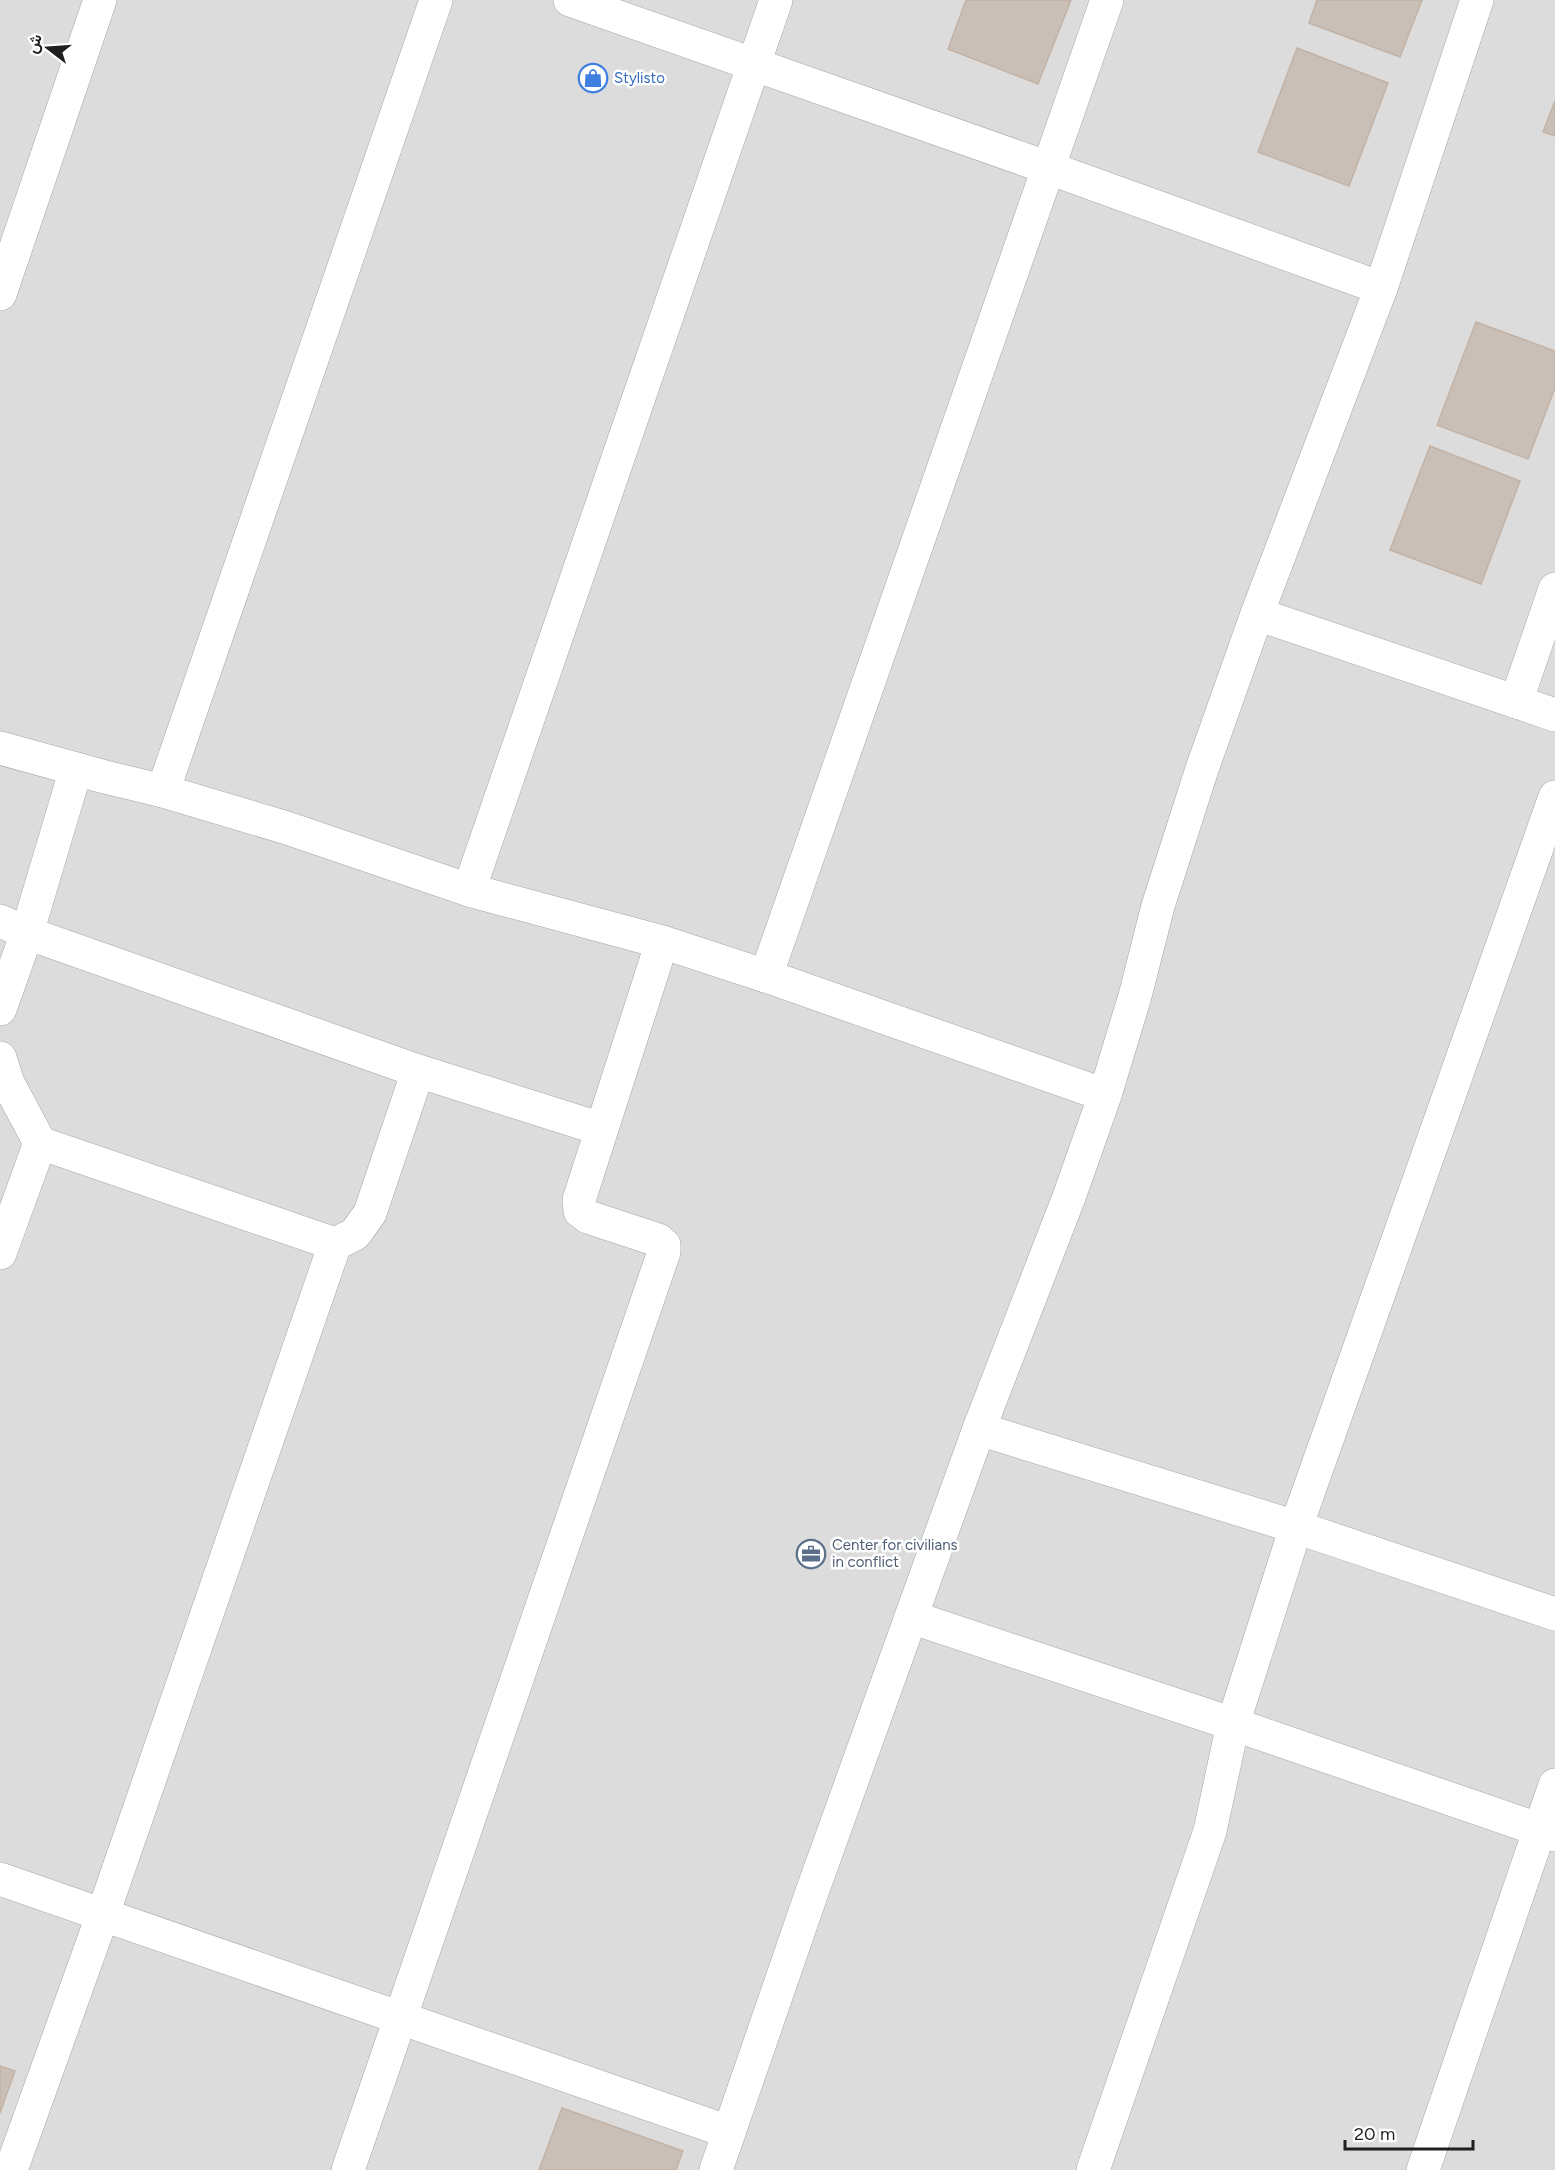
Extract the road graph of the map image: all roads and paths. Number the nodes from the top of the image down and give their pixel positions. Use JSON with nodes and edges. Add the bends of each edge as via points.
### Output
{"nodes":[{"id":1,"x":100,"y":0,"type":"edge"},
{"id":2,"x":436,"y":0,"type":"edge"},
{"id":3,"x":570,"y":0,"type":"edge"},
{"id":4,"x":776,"y":0,"type":"edge"},
{"id":5,"x":1107,"y":0,"type":"edge"},
{"id":6,"x":1477,"y":0,"type":"edge"},
{"id":7,"x":754,"y":64,"type":"junction"},
{"id":8,"x":1049,"y":168,"type":"junction"},
{"id":9,"x":1381,"y":288,"type":"junction"},
{"id":10,"x":0,"y":294,"type":"edge"},
{"id":11,"x":1555,"y":589,"type":"edge"},
{"id":12,"x":1257,"y":614,"type":"junction"},
{"id":13,"x":1516,"y":702,"type":"junction"},
{"id":14,"x":1555,"y":715,"type":"edge"},
{"id":15,"x":0,"y":748,"type":"edge"},
{"id":16,"x":75,"y":769,"type":"junction"},
{"id":17,"x":164,"y":791,"type":"junction"},
{"id":18,"x":1555,"y":797,"type":"edge"},
{"id":19,"x":469,"y":890,"type":"junction"},
{"id":20,"x":14,"y":927,"type":"edge"},
{"id":21,"x":662,"y":942,"type":"junction"},
{"id":22,"x":766,"y":976,"type":"junction"},
{"id":23,"x":0,"y":1009,"type":"edge"},
{"id":24,"x":0,"y":1058,"type":"edge"},
{"id":25,"x":418,"y":1071,"type":"junction"},
{"id":26,"x":1105,"y":1095,"type":"junction"},
{"id":27,"x":602,"y":1129,"type":"junction"},
{"id":28,"x":40,"y":1143,"type":"junction"},
{"id":29,"x":335,"y":1244,"type":"junction"},
{"id":30,"x":0,"y":1253,"type":"edge"},
{"id":31,"x":980,"y":1429,"type":"junction"},
{"id":32,"x":1296,"y":1527,"type":"junction"},
{"id":33,"x":1555,"y":1614,"type":"edge"},
{"id":34,"x":911,"y":1617,"type":"junction"},
{"id":35,"x":1233,"y":1724,"type":"junction"},
{"id":36,"x":1555,"y":1785,"type":"edge"},
{"id":37,"x":1547,"y":1832,"type":"edge"},
{"id":38,"x":0,"y":1879,"type":"edge"},
{"id":39,"x":103,"y":1914,"type":"junction"},
{"id":40,"x":402,"y":2018,"type":"junction"},
{"id":41,"x":729,"y":2132,"type":"junction"},
{"id":42,"x":11,"y":2170,"type":"edge"},
{"id":43,"x":348,"y":2170,"type":"edge"},
{"id":44,"x":716,"y":2170,"type":"edge"},
{"id":45,"x":1093,"y":2170,"type":"edge"},
{"id":46,"x":1423,"y":2170,"type":"edge"}],
"edges":[{"from":1,"to":10,"type":"street"},
{"from":2,"to":17,"type":"street"},
{"from":3,"to":7,"type":"street"},
{"from":4,"to":7,"type":"street"},
{"from":5,"to":8,"type":"street"},
{"from":6,"to":9,"type":"street"},
{"from":7,"to":8,"type":"street"},
{"from":7,"to":19,"type":"street"},
{"from":8,"to":9,"type":"street"},
{"from":8,"to":22,"type":"street"},
{"from":9,"to":12,"type":"street"},
{"from":11,"to":13,"type":"street"},
{"from":12,"to":13,"type":"street"},
{"from":12,"to":26,"type":"street","via":[[1158,906]]},
{"from":13,"to":14,"type":"street"},
{"from":15,"to":16,"type":"street"},
{"from":16,"to":17,"type":"street"},
{"from":16,"to":20,"type":"street"},
{"from":17,"to":19,"type":"street"},
{"from":18,"to":32,"type":"street"},
{"from":19,"to":21,"type":"street"},
{"from":20,"to":23,"type":"street"},
{"from":20,"to":25,"type":"street"},
{"from":21,"to":22,"type":"street"},
{"from":21,"to":27,"type":"street"},
{"from":22,"to":26,"type":"street"},
{"from":24,"to":28,"type":"street","via":[[8,1083]]},
{"from":25,"to":27,"type":"street"},
{"from":25,"to":29,"type":"street","via":[[370,1213],[354,1234]]},
{"from":26,"to":31,"type":"street"},
{"from":27,"to":40,"type":"street","via":[[579,1200],[580,1211],[658,1240],[664,1252]]},
{"from":28,"to":29,"type":"street"},
{"from":28,"to":30,"type":"street"},
{"from":29,"to":39,"type":"street"},
{"from":31,"to":32,"type":"street"},
{"from":31,"to":34,"type":"street"},
{"from":32,"to":33,"type":"street"},
{"from":32,"to":35,"type":"street"},
{"from":34,"to":35,"type":"street"},
{"from":34,"to":41,"type":"street"},
{"from":35,"to":37,"type":"street"},
{"from":35,"to":45,"type":"street","via":[[1210,1831]]},
{"from":36,"to":37,"type":"street"},
{"from":37,"to":46,"type":"street"},
{"from":38,"to":39,"type":"street"},
{"from":39,"to":40,"type":"street"},
{"from":39,"to":42,"type":"street"},
{"from":40,"to":41,"type":"street"},
{"from":40,"to":43,"type":"street"},
{"from":41,"to":44,"type":"street"}]}
